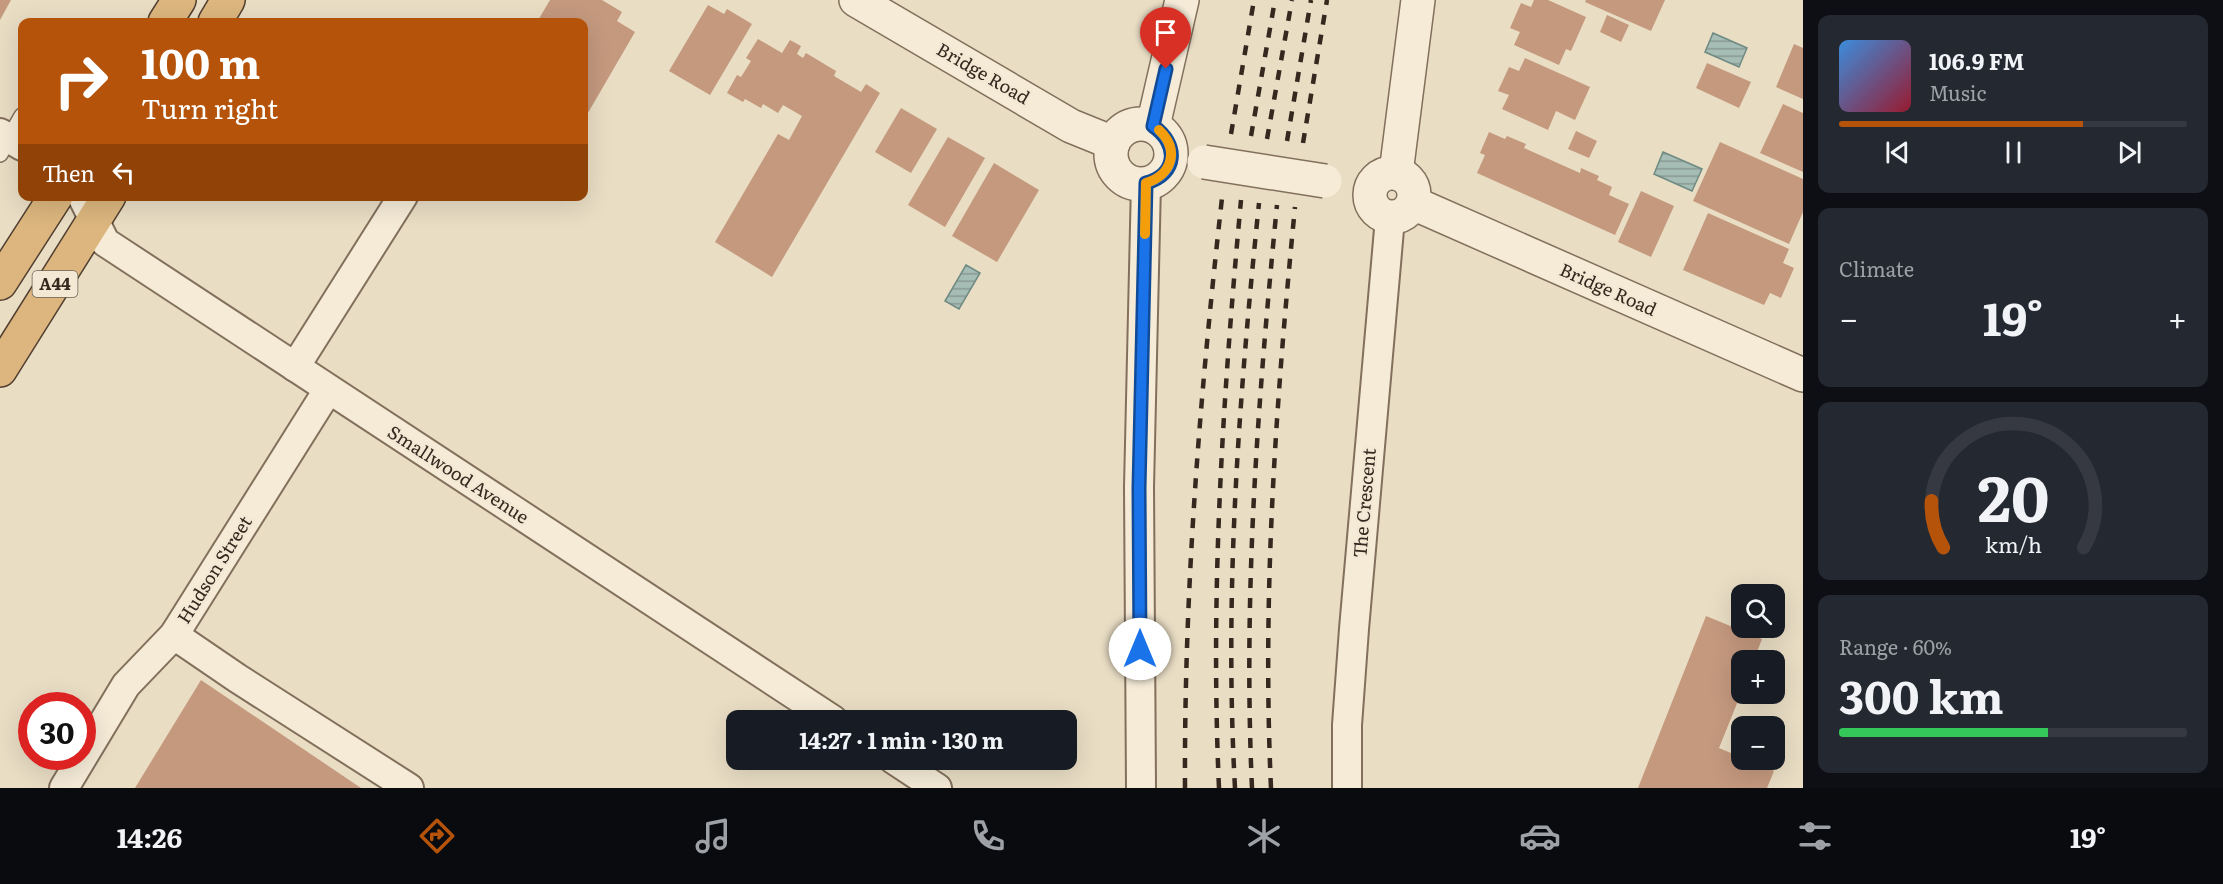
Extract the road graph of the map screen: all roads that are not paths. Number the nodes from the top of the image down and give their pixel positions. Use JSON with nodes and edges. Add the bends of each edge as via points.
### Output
{"nodes":[{"id":1,"x":179,"y":0,"type":"edge"},
{"id":2,"x":228,"y":0,"type":"edge"},
{"id":3,"x":856,"y":0,"type":"edge"},
{"id":4,"x":1182,"y":0,"type":"edge"},
{"id":5,"x":1418,"y":0,"type":"edge"},
{"id":6,"x":168,"y":18,"type":"edge"},
{"id":7,"x":217,"y":18,"type":"edge"},
{"id":8,"x":1153,"y":126,"type":"junction"},
{"id":9,"x":1113,"y":143,"type":"junction"},
{"id":10,"x":1171,"y":157,"type":"junction"},
{"id":11,"x":1383,"y":181,"type":"junction"},
{"id":12,"x":1146,"y":183,"type":"junction"},
{"id":13,"x":53,"y":201,"type":"edge"},
{"id":14,"x":401,"y":201,"type":"edge"},
{"id":15,"x":95,"y":204,"type":"edge"},
{"id":16,"x":1401,"y":211,"type":"junction"},
{"id":17,"x":0,"y":283,"type":"edge"},
{"id":18,"x":295,"y":367,"type":"junction"},
{"id":19,"x":0,"y":370,"type":"edge"},
{"id":20,"x":1803,"y":375,"type":"edge"},
{"id":21,"x":328,"y":390,"type":"junction"},
{"id":22,"x":174,"y":634,"type":"junction"},
{"id":23,"x":818,"y":710,"type":"edge"},
{"id":24,"x":910,"y":770,"type":"edge"},
{"id":25,"x":64,"y":788,"type":"edge"},
{"id":26,"x":409,"y":788,"type":"edge"},
{"id":27,"x":937,"y":788,"type":"edge"},
{"id":28,"x":1141,"y":788,"type":"edge"},
{"id":29,"x":1347,"y":788,"type":"edge"}],
"edges":[{"from":1,"to":6,"type":"highway"},
{"from":2,"to":7,"type":"highway"},
{"from":3,"to":9,"type":"street","name":"Bridge Road","via":[[1071,126]]},
{"from":4,"to":8,"type":"street"},
{"from":5,"to":11,"type":"street"},
{"from":8,"to":9,"type":"street","via":[[1140,123],[1127,127]]},
{"from":8,"to":10,"type":"street","via":[[1167,138]]},
{"from":9,"to":12,"type":"street","via":[[1115,169],[1129,181]]},
{"from":10,"to":11,"type":"street","bridge":true,"via":[[1325,181]]},
{"from":10,"to":12,"type":"street","via":[[1163,175]]},
{"from":11,"to":16,"type":"street","via":[[1402,175],[1412,184],[1414,197]]},
{"from":12,"to":28,"type":"street","via":[[1139,488]]},
{"from":13,"to":17,"type":"highway","number":"A44"},
{"from":14,"to":18,"type":"street"},
{"from":15,"to":18,"type":"street","name":"Smallwood Avenue","via":[[105,242]]},
{"from":15,"to":19,"type":"highway","number":"A44"},
{"from":16,"to":20,"type":"street","name":"Bridge Road"},
{"from":16,"to":29,"type":"street","name":"The Crescent","via":[[1354,629]]},
{"from":18,"to":21,"type":"street","name":"Smallwood Avenue"},
{"from":21,"to":22,"type":"street","name":"Hudson Street"},
{"from":21,"to":23,"type":"street","name":"Smallwood Avenue"},
{"from":22,"to":25,"type":"street","via":[[126,685]]},
{"from":22,"to":26,"type":"street","name":"Hudson Street"},
{"from":24,"to":27,"type":"street"}]}
